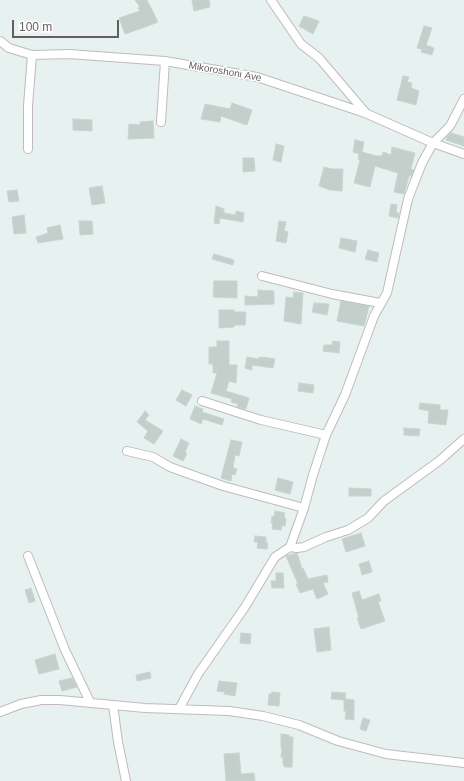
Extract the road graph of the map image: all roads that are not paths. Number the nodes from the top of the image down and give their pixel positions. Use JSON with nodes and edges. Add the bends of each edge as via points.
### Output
{"nodes":[{"id":1,"x":271,"y":0,"type":"edge"},
{"id":2,"x":0,"y":41,"type":"edge"},
{"id":3,"x":32,"y":55,"type":"junction"},
{"id":4,"x":165,"y":61,"type":"junction"},
{"id":5,"x":464,"y":99,"type":"edge"},
{"id":6,"x":365,"y":113,"type":"junction"},
{"id":7,"x":161,"y":122,"type":"dead end"},
{"id":8,"x":433,"y":143,"type":"junction"},
{"id":9,"x":28,"y":149,"type":"dead end"},
{"id":10,"x":464,"y":154,"type":"edge"},
{"id":11,"x":262,"y":276,"type":"dead end"},
{"id":12,"x":380,"y":303,"type":"junction"},
{"id":13,"x":202,"y":401,"type":"dead end"},
{"id":14,"x":326,"y":436,"type":"junction"},
{"id":15,"x":464,"y":439,"type":"edge"},
{"id":16,"x":127,"y":451,"type":"dead end"},
{"id":17,"x":304,"y":508,"type":"junction"},
{"id":18,"x":290,"y":547,"type":"junction"},
{"id":19,"x":28,"y":556,"type":"dead end"},
{"id":20,"x":90,"y":702,"type":"junction"},
{"id":21,"x":113,"y":705,"type":"junction"},
{"id":22,"x":179,"y":710,"type":"junction"},
{"id":23,"x":0,"y":712,"type":"edge"},
{"id":24,"x":464,"y":763,"type":"edge"},
{"id":25,"x":126,"y":781,"type":"edge"}],
"edges":[{"from":1,"to":6,"type":"street","via":[[301,44],[318,58]]},
{"from":2,"to":3,"type":"street","name":"Mikoroshoni Ave","via":[[9,48]]},
{"from":3,"to":4,"type":"street","name":"Mikoroshoni Ave","via":[[69,54]]},
{"from":3,"to":9,"type":"street"},
{"from":4,"to":6,"type":"street","name":"Mikoroshoni Ave","via":[[257,76]]},
{"from":4,"to":7,"type":"street"},
{"from":5,"to":8,"type":"street","via":[[450,126]]},
{"from":6,"to":8,"type":"street","name":"Mikoroshoni Ave"},
{"from":8,"to":10,"type":"street","name":"Mikoroshoni Ave"},
{"from":8,"to":12,"type":"street","via":[[408,199],[387,293]]},
{"from":11,"to":12,"type":"street"},
{"from":12,"to":14,"type":"street","via":[[345,396]]},
{"from":13,"to":14,"type":"street","via":[[261,420]]},
{"from":14,"to":17,"type":"street"},
{"from":15,"to":18,"type":"street","via":[[439,461],[384,501],[368,518],[348,530],[304,547]]},
{"from":16,"to":17,"type":"street","via":[[153,457],[223,486]]},
{"from":17,"to":18,"type":"street"},
{"from":18,"to":22,"type":"street","via":[[275,557],[245,607],[198,674]]},
{"from":19,"to":20,"type":"street","via":[[65,650]]},
{"from":20,"to":21,"type":"street"},
{"from":20,"to":23,"type":"street","via":[[41,700],[20,704]]},
{"from":21,"to":22,"type":"street"},
{"from":21,"to":25,"type":"street"},
{"from":22,"to":24,"type":"street","via":[[263,716],[299,725],[338,741],[386,754]]}]}
